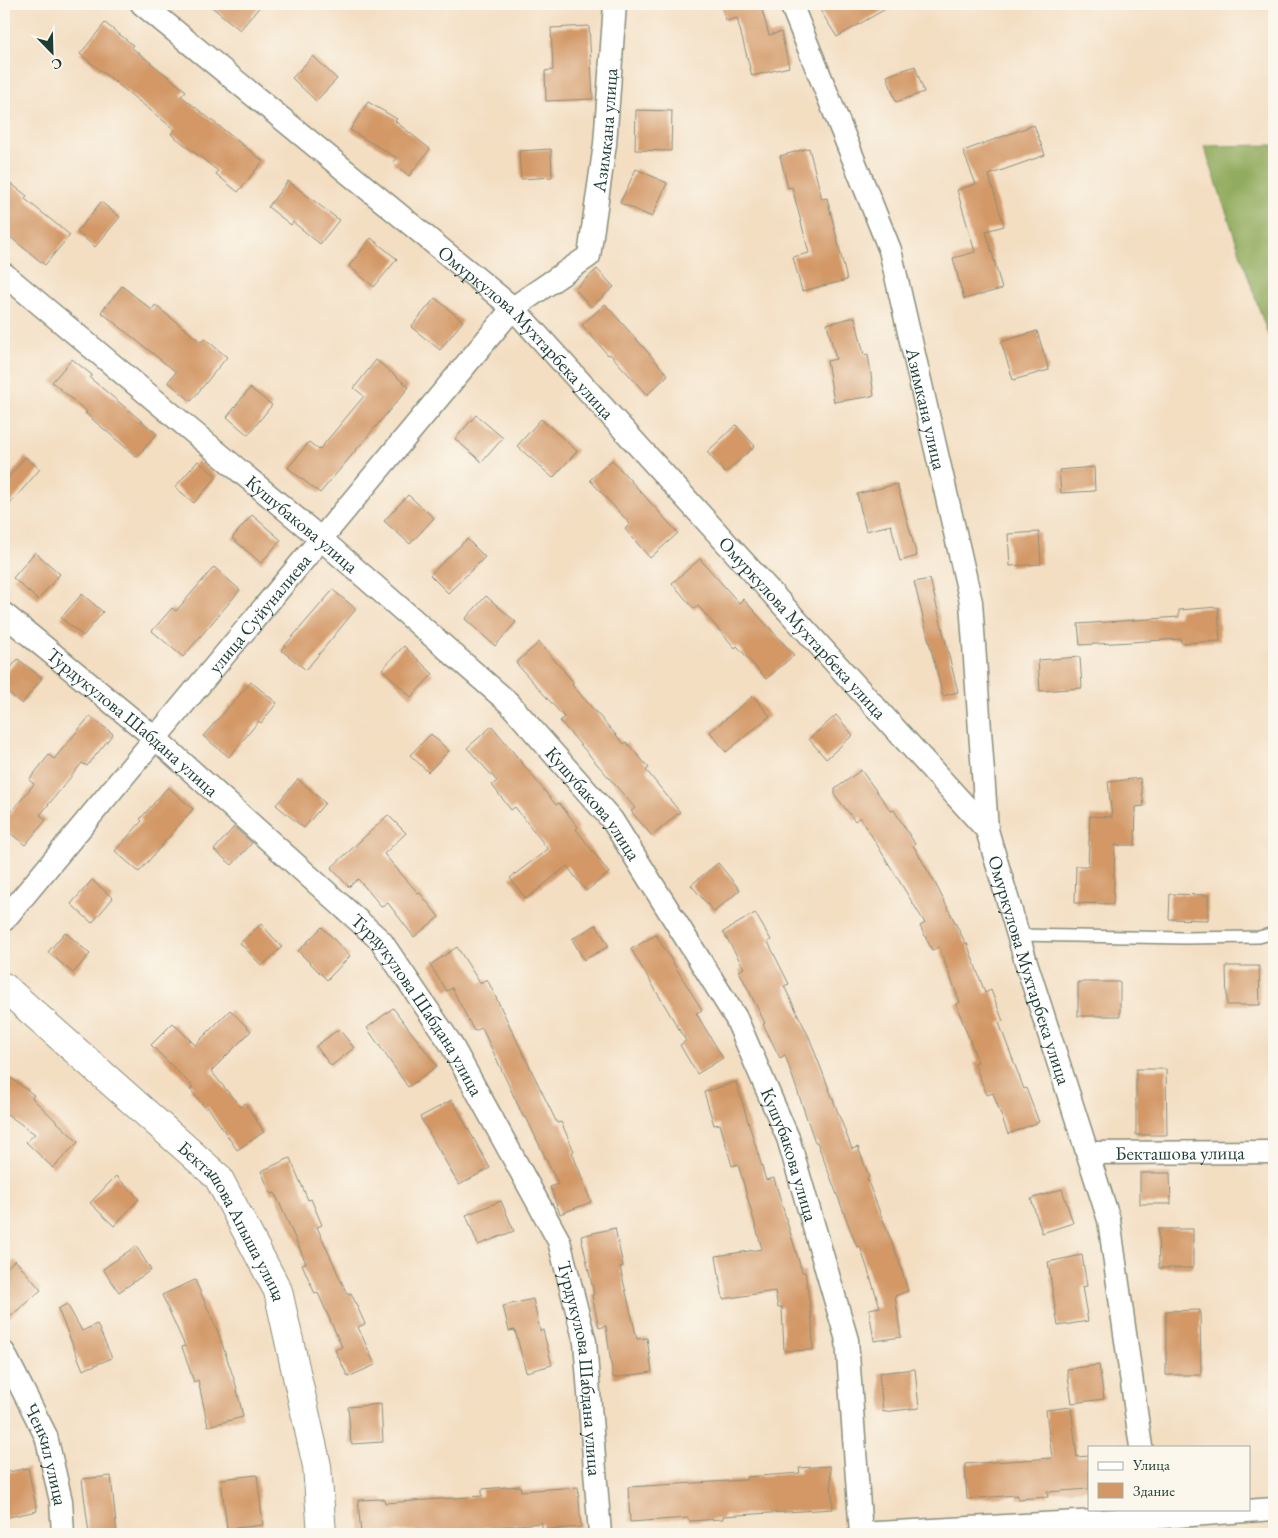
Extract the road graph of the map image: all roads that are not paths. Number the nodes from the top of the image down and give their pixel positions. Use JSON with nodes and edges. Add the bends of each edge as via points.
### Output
{"nodes":[{"id":1,"x":142,"y":4,"type":"edge"},
{"id":2,"x":615,"y":4,"type":"edge"},
{"id":3,"x":791,"y":4,"type":"edge"},
{"id":4,"x":588,"y":256,"type":"joint"},
{"id":5,"x":4,"y":274,"type":"edge"},
{"id":6,"x":513,"y":308,"type":"junction"},
{"id":7,"x":321,"y":539,"type":"junction"},
{"id":8,"x":4,"y":614,"type":"edge"},
{"id":9,"x":155,"y":738,"type":"junction"},
{"id":10,"x":987,"y":830,"type":"junction"},
{"id":11,"x":4,"y":920,"type":"edge"},
{"id":12,"x":1274,"y":934,"type":"edge"},
{"id":13,"x":1018,"y":935,"type":"junction"},
{"id":14,"x":4,"y":987,"type":"edge"},
{"id":15,"x":1274,"y":1152,"type":"edge"},
{"id":16,"x":1088,"y":1153,"type":"junction"},
{"id":17,"x":4,"y":1353,"type":"edge"},
{"id":18,"x":1140,"y":1446,"type":"edge"},
{"id":19,"x":1274,"y":1508,"type":"edge"},
{"id":20,"x":1150,"y":1521,"type":"edge"},
{"id":21,"x":63,"y":1534,"type":"edge"},
{"id":22,"x":322,"y":1534,"type":"edge"},
{"id":23,"x":600,"y":1534,"type":"edge"},
{"id":24,"x":860,"y":1534,"type":"edge"}],
"edges":[{"from":1,"to":6,"type":"street","name":"Омуркулова Мухтарбека улица"},
{"from":2,"to":4,"type":"street","name":"Азимкана улица","via":[[605,144]]},
{"from":3,"to":10,"type":"street","name":"Азимкана улица","via":[[890,250],[972,602]]},
{"from":4,"to":6,"type":"street","name":"улица Суйуналиева"},
{"from":5,"to":7,"type":"street","name":"Кушубакова улица"},
{"from":6,"to":7,"type":"street","name":"улица Суйуналиева"},
{"from":6,"to":10,"type":"street","name":"Омуркулова Мухтарбека улица"},
{"from":7,"to":9,"type":"street","name":"улица Суйуналиева"},
{"from":7,"to":24,"type":"street","name":"Кушубакова улица","via":[[509,704],[612,820],[736,1018],[788,1138],[846,1340]]},
{"from":8,"to":9,"type":"street","name":"Турдукулова Шабдана улица"},
{"from":9,"to":11,"type":"street","name":"улица Суйуналиева"},
{"from":9,"to":23,"type":"street","name":"Турдукулова Шабдана улица","via":[[381,941],[451,1044],[559,1241],[585,1342]]},
{"from":10,"to":13,"type":"street","name":"Омуркулова Мухтарбека улица"},
{"from":12,"to":13,"type":"lane","via":[[1184,938]]},
{"from":13,"to":16,"type":"street","name":"Омуркулова Мухтарбека улица"},
{"from":14,"to":22,"type":"street","name":"Бекташова Апыша улица","via":[[218,1177],[278,1290],[318,1466]]},
{"from":15,"to":16,"type":"street","name":"Бекташова улица"},
{"from":16,"to":18,"type":"street","name":"Омуркулова Мухтарбека улица","via":[[1110,1220]]},
{"from":17,"to":21,"type":"street","name":"Ченкил улица","via":[[46,1436],[61,1501]]},
{"from":19,"to":20,"type":"street"},
{"from":20,"to":24,"type":"street"}]}
